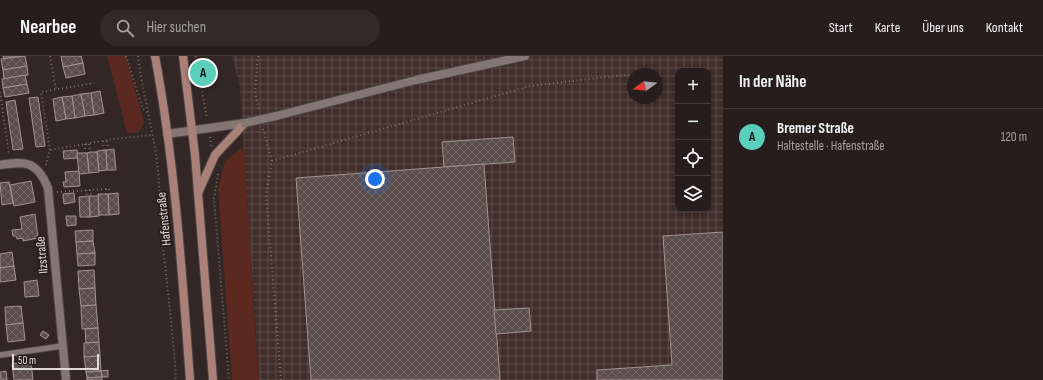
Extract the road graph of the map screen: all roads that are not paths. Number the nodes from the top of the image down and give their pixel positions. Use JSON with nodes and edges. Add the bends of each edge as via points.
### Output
{"nodes":[{"id":1,"x":154,"y":56,"type":"edge"},
{"id":2,"x":183,"y":56,"type":"edge"},
{"id":3,"x":525,"y":56,"type":"edge"},
{"id":4,"x":245,"y":123,"type":"junction"},
{"id":5,"x":192,"y":130,"type":"junction"},
{"id":6,"x":167,"y":134,"type":"junction"},
{"id":7,"x":0,"y":165,"type":"edge"},
{"id":8,"x":198,"y":194,"type":"junction"},
{"id":9,"x":62,"y":346,"type":"junction"},
{"id":10,"x":0,"y":355,"type":"edge"},
{"id":11,"x":66,"y":380,"type":"edge"},
{"id":12,"x":190,"y":380,"type":"edge"},
{"id":13,"x":213,"y":380,"type":"edge"}],
"edges":[{"from":1,"to":6,"type":"main road","name":"Hafenstraße"},
{"from":2,"to":5,"type":"main road"},
{"from":3,"to":4,"type":"street","bridge":true,"via":[[416,80]]},
{"from":4,"to":5,"type":"street"},
{"from":4,"to":8,"type":"main road","via":[[215,155]]},
{"from":5,"to":6,"type":"street"},
{"from":5,"to":8,"type":"main road"},
{"from":6,"to":12,"type":"main road","name":"Hafenstraße"},
{"from":7,"to":9,"type":"street","name":"Ilzstraße","via":[[20,162],[31,165],[43,175],[48,193]]},
{"from":8,"to":13,"type":"main road"},
{"from":9,"to":10,"type":"lane"},
{"from":9,"to":11,"type":"street","name":"Ilzstraße"}]}
